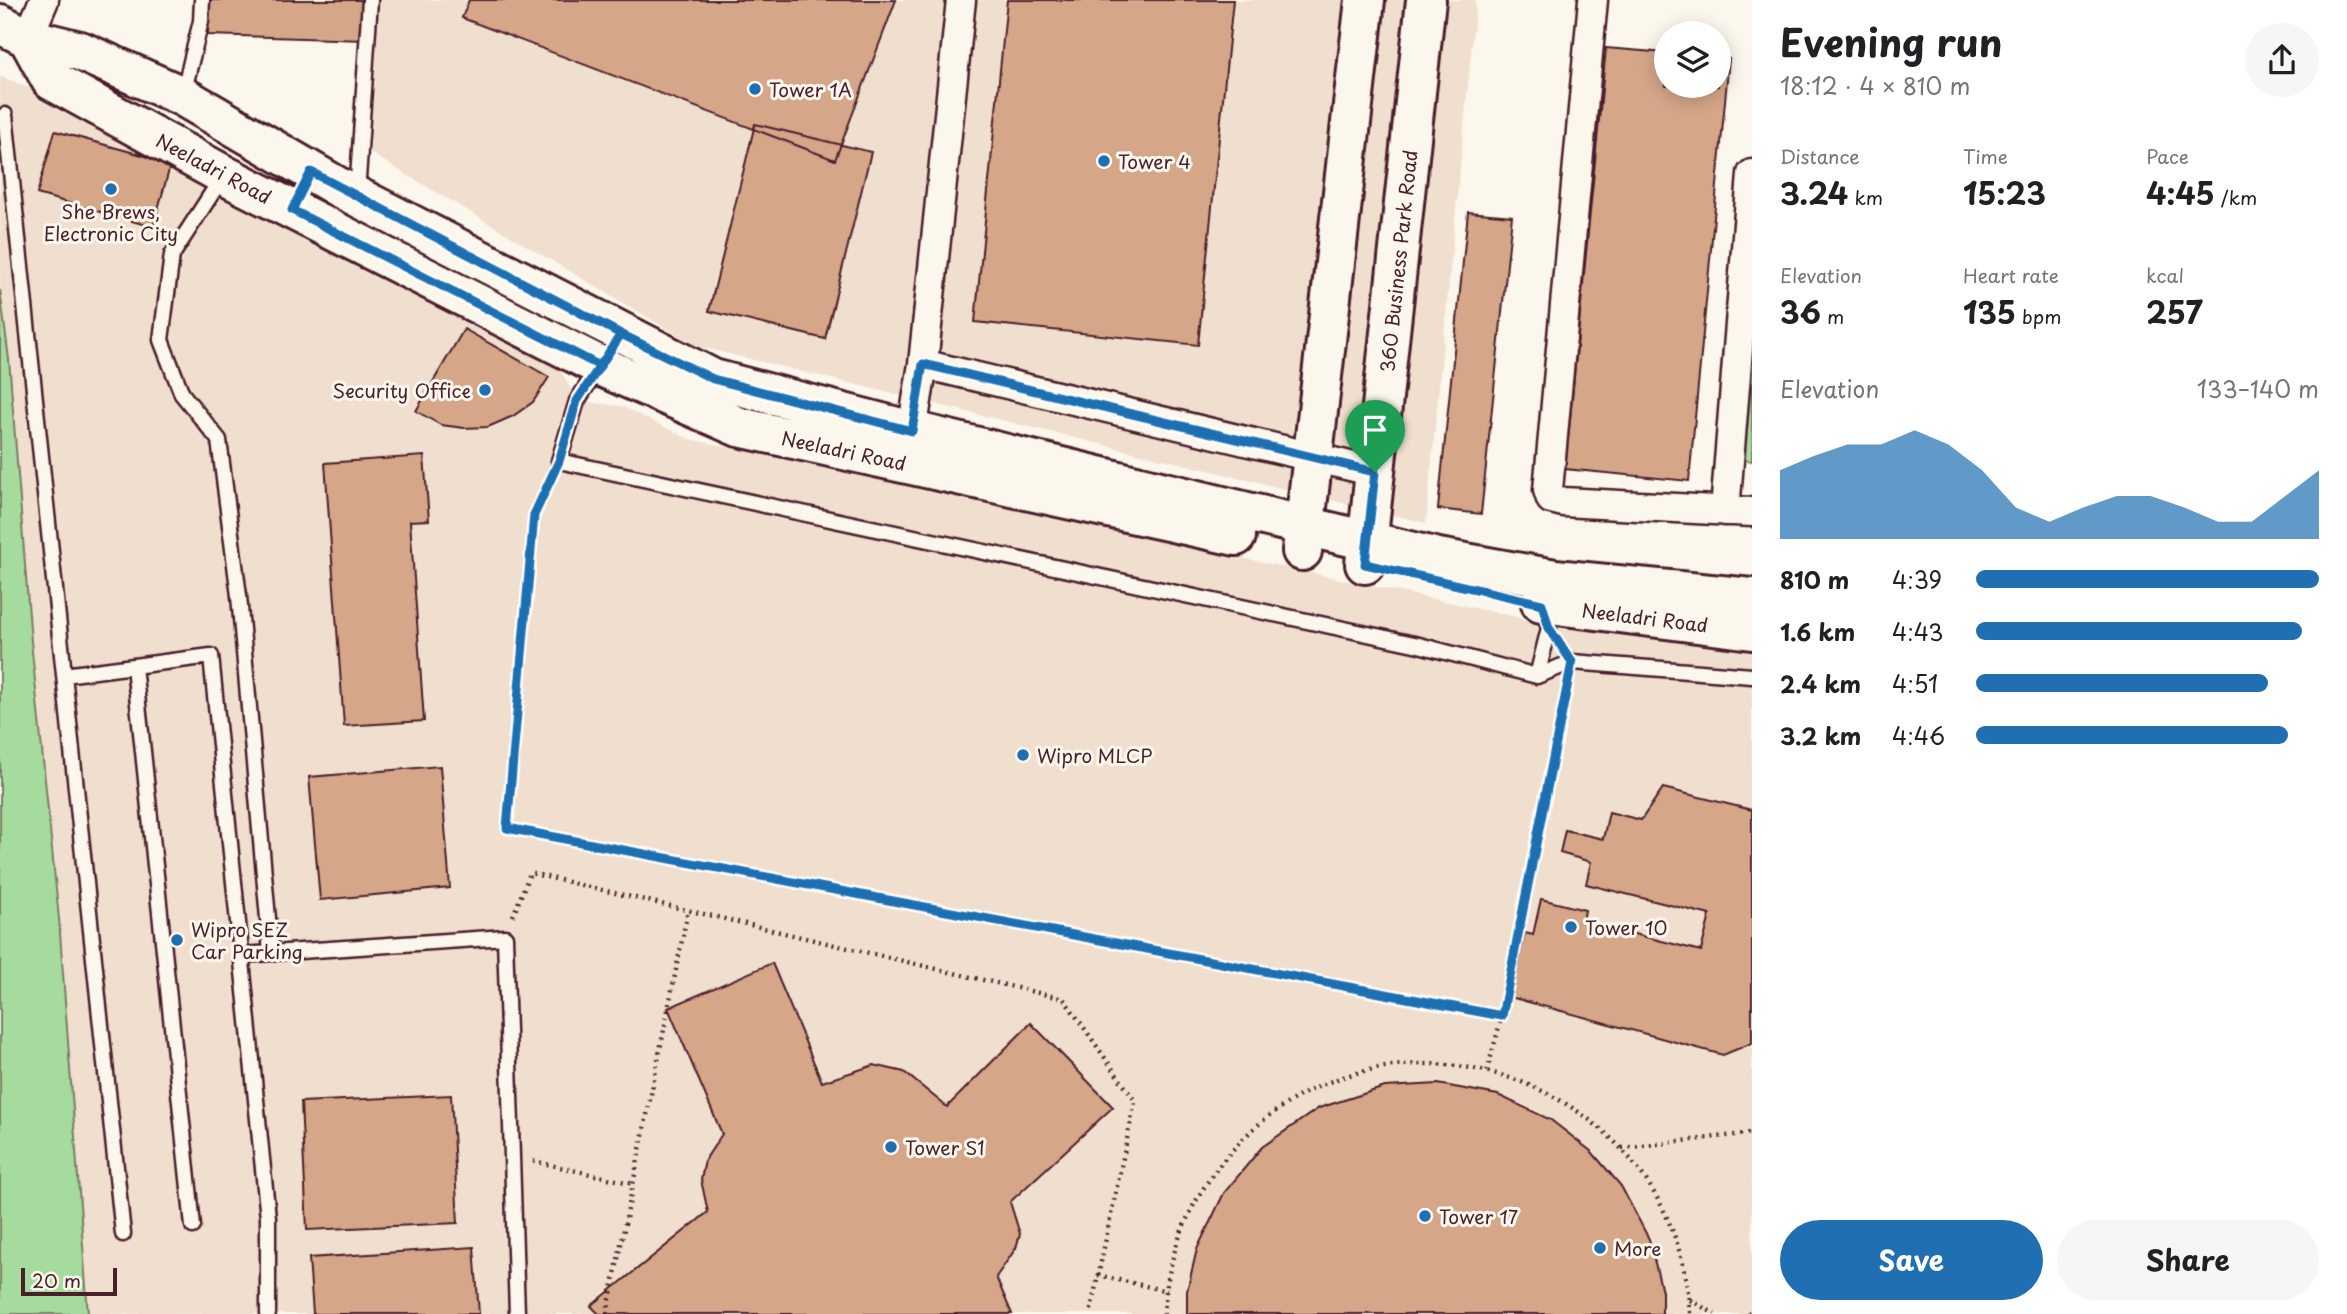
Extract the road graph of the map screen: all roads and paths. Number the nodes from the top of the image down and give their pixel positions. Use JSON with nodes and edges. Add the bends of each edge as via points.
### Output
{"nodes":[{"id":1,"x":44,"y":0,"type":"edge"},
{"id":2,"x":202,"y":0,"type":"edge"},
{"id":3,"x":370,"y":0,"type":"edge"},
{"id":4,"x":961,"y":0,"type":"edge"},
{"id":5,"x":1366,"y":0,"type":"edge"},
{"id":6,"x":1426,"y":0,"type":"edge"},
{"id":7,"x":1593,"y":0,"type":"edge"},
{"id":8,"x":14,"y":31,"type":"edge"},
{"id":9,"x":182,"y":96,"type":"junction"},
{"id":10,"x":5,"y":115,"type":"dead end"},
{"id":11,"x":311,"y":172,"type":"junction"},
{"id":12,"x":1752,"y":174,"type":"edge"},
{"id":13,"x":224,"y":175,"type":"junction"},
{"id":14,"x":357,"y":195,"type":"junction"},
{"id":15,"x":292,"y":210,"type":"junction"},
{"id":16,"x":610,"y":350,"type":"junction"},
{"id":17,"x":923,"y":364,"type":"junction"},
{"id":18,"x":912,"y":431,"type":"junction"},
{"id":19,"x":1314,"y":457,"type":"junction"},
{"id":20,"x":559,"y":461,"type":"junction"},
{"id":21,"x":1375,"y":472,"type":"junction"},
{"id":22,"x":1738,"y":512,"type":"edge"},
{"id":23,"x":1304,"y":539,"type":"junction"},
{"id":24,"x":1366,"y":553,"type":"junction"},
{"id":25,"x":1752,"y":598,"type":"edge"},
{"id":26,"x":1548,"y":604,"type":"junction"},
{"id":27,"x":1752,"y":630,"type":"edge"},
{"id":28,"x":1572,"y":662,"type":"junction"},
{"id":29,"x":134,"y":666,"type":"junction"},
{"id":30,"x":64,"y":676,"type":"junction"},
{"id":31,"x":1537,"y":676,"type":"junction"},
{"id":32,"x":1752,"y":676,"type":"edge"},
{"id":33,"x":688,"y":910,"type":"junction"},
{"id":34,"x":505,"y":937,"type":"junction"},
{"id":35,"x":271,"y":952,"type":"junction"},
{"id":36,"x":241,"y":954,"type":"junction"},
{"id":37,"x":1502,"y":1016,"type":"junction"},
{"id":38,"x":1487,"y":1071,"type":"junction"},
{"id":39,"x":1752,"y":1133,"type":"edge"},
{"id":40,"x":1621,"y":1148,"type":"junction"},
{"id":41,"x":512,"y":1156,"type":"junction"},
{"id":42,"x":634,"y":1184,"type":"junction"},
{"id":43,"x":193,"y":1226,"type":"dead end"},
{"id":44,"x":122,"y":1234,"type":"dead end"},
{"id":45,"x":1098,"y":1275,"type":"junction"},
{"id":46,"x":1167,"y":1291,"type":"junction"},
{"id":47,"x":1689,"y":1299,"type":"junction"},
{"id":48,"x":268,"y":1314,"type":"edge"},
{"id":49,"x":517,"y":1314,"type":"edge"},
{"id":50,"x":607,"y":1314,"type":"edge"},
{"id":51,"x":1090,"y":1314,"type":"edge"},
{"id":52,"x":1164,"y":1314,"type":"edge"},
{"id":53,"x":1690,"y":1314,"type":"edge"},
{"id":54,"x":1715,"y":1314,"type":"edge"}],
"edges":[{"from":1,"to":8,"type":"street"},
{"from":2,"to":9,"type":"lane"},
{"from":3,"to":14,"type":"lane"},
{"from":4,"to":17,"type":"street"},
{"from":5,"to":19,"type":"main road"},
{"from":6,"to":21,"type":"main road","name":"360 Business Park Road"},
{"from":7,"to":22,"type":"street","via":[[1548,490],[1551,499],[1563,502]]},
{"from":8,"to":9,"type":"main road","name":"Neeladri Road","via":[[80,51]]},
{"from":8,"to":13,"type":"main road","name":"Neeladri Road","via":[[51,80]]},
{"from":9,"to":11,"type":"main road","name":"Neeladri Road"},
{"from":10,"to":30,"type":"lane"},
{"from":11,"to":14,"type":"main road","name":"Neeladri Road"},
{"from":11,"to":15,"type":"main road"},
{"from":12,"to":22,"type":"street"},
{"from":13,"to":15,"type":"main road","name":"Neeladri Road"},
{"from":13,"to":35,"type":"lane","via":[[172,255],[161,340],[182,394],[219,440],[239,596]]},
{"from":14,"to":16,"type":"main road","name":"Neeladri Road"},
{"from":15,"to":16,"type":"main road","name":"Neeladri Road"},
{"from":16,"to":18,"type":"main road","name":"Neeladri Road"},
{"from":16,"to":20,"type":"lane","via":[[577,401]]},
{"from":16,"to":23,"type":"main road","name":"Neeladri Road","via":[[739,426]]},
{"from":17,"to":18,"type":"street"},
{"from":17,"to":19,"type":"street"},
{"from":18,"to":23,"type":"main road","name":"Neeladri Road"},
{"from":19,"to":21,"type":"street"},
{"from":19,"to":23,"type":"main road"},
{"from":20,"to":31,"type":"lane","via":[[1419,645]]},
{"from":20,"to":37,"type":"path","via":[[534,515],[507,828]]},
{"from":21,"to":24,"type":"main road","name":"360 Business Park Road"},
{"from":23,"to":24,"type":"main road","name":"Neeladri Road"},
{"from":24,"to":26,"type":"main road","name":"Neeladri Road","via":[[1438,558]]},
{"from":25,"to":26,"type":"main road","name":"Neeladri Road"},
{"from":26,"to":27,"type":"main road","name":"Neeladri Road"},
{"from":26,"to":31,"type":"lane"},
{"from":28,"to":31,"type":"lane"},
{"from":28,"to":32,"type":"lane"},
{"from":28,"to":37,"type":"path"},
{"from":29,"to":30,"type":"lane"},
{"from":29,"to":36,"type":"lane","via":[[211,656]]},
{"from":29,"to":43,"type":"lane"},
{"from":30,"to":44,"type":"lane"},
{"from":33,"to":34,"type":"path","via":[[530,873]]},
{"from":33,"to":42,"type":"path"},
{"from":33,"to":45,"type":"path","via":[[1064,999],[1135,1101]]},
{"from":34,"to":35,"type":"lane"},
{"from":34,"to":41,"type":"lane"},
{"from":35,"to":36,"type":"lane"},
{"from":36,"to":48,"type":"lane","via":[[268,1218]]},
{"from":37,"to":38,"type":"path"},
{"from":38,"to":40,"type":"path","via":[[1566,1103]]},
{"from":38,"to":46,"type":"path","via":[[1433,1064],[1369,1070],[1285,1105],[1240,1141],[1198,1196],[1182,1231]]},
{"from":39,"to":40,"type":"path"},
{"from":40,"to":47,"type":"path","via":[[1663,1209],[1685,1268]]},
{"from":41,"to":42,"type":"path"},
{"from":41,"to":49,"type":"lane"},
{"from":42,"to":50,"type":"path"},
{"from":45,"to":46,"type":"path"},
{"from":45,"to":51,"type":"path"},
{"from":46,"to":52,"type":"path"},
{"from":47,"to":53,"type":"path"},
{"from":47,"to":54,"type":"path"}]}
